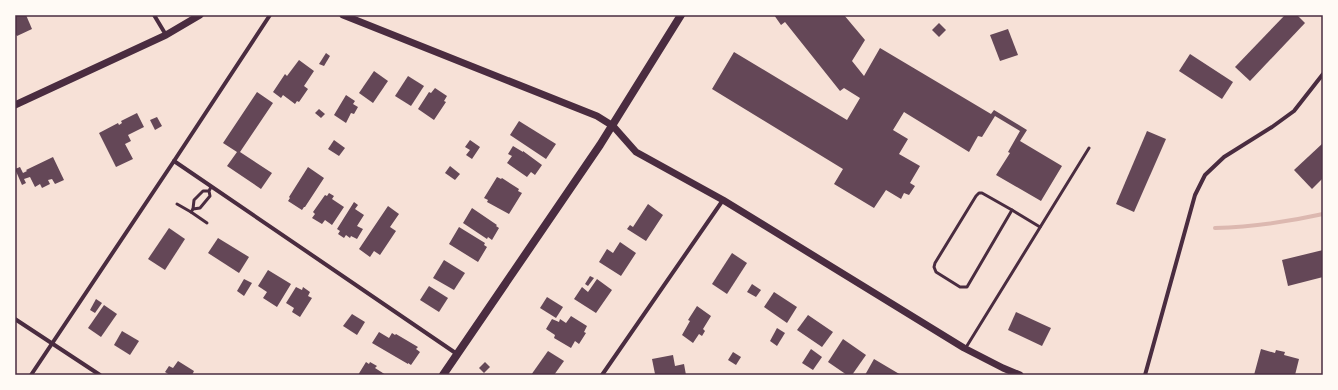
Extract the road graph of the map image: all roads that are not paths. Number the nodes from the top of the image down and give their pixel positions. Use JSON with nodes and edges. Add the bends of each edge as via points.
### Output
{"nodes":[{"id":1,"x":154,"y":15,"type":"edge"},
{"id":2,"x":200,"y":15,"type":"edge"},
{"id":3,"x":270,"y":15,"type":"edge"},
{"id":4,"x":342,"y":15,"type":"edge"},
{"id":5,"x":681,"y":15,"type":"edge"},
{"id":6,"x":166,"y":35,"type":"junction"},
{"id":7,"x":1323,"y":74,"type":"edge"},
{"id":8,"x":15,"y":105,"type":"edge"},
{"id":9,"x":612,"y":126,"type":"junction"},
{"id":10,"x":1089,"y":148,"type":"dead end"},
{"id":11,"x":174,"y":162,"type":"junction"},
{"id":12,"x":210,"y":189,"type":"junction"},
{"id":13,"x":723,"y":200,"type":"junction"},
{"id":14,"x":177,"y":204,"type":"dead end"},
{"id":15,"x":192,"y":210,"type":"junction"},
{"id":16,"x":1012,"y":210,"type":"junction"},
{"id":17,"x":207,"y":223,"type":"dead end"},
{"id":18,"x":1040,"y":227,"type":"junction"},
{"id":19,"x":15,"y":319,"type":"edge"},
{"id":20,"x":53,"y":343,"type":"junction"},
{"id":21,"x":965,"y":349,"type":"junction"},
{"id":22,"x":457,"y":354,"type":"junction"},
{"id":23,"x":31,"y":375,"type":"edge"},
{"id":24,"x":100,"y":375,"type":"edge"},
{"id":25,"x":443,"y":375,"type":"edge"},
{"id":26,"x":602,"y":375,"type":"edge"},
{"id":27,"x":1020,"y":375,"type":"edge"},
{"id":28,"x":1145,"y":375,"type":"edge"}],
"edges":[{"from":1,"to":6,"type":"street"},
{"from":2,"to":6,"type":"street"},
{"from":3,"to":11,"type":"street"},
{"from":4,"to":9,"type":"street","via":[[590,113]]},
{"from":5,"to":9,"type":"main road"},
{"from":6,"to":8,"type":"street"},
{"from":7,"to":28,"type":"street","via":[[1294,111],[1224,157],[1205,175],[1195,195]]},
{"from":9,"to":13,"type":"street","via":[[636,152]]},
{"from":9,"to":22,"type":"main road"},
{"from":10,"to":18,"type":"lane"},
{"from":11,"to":12,"type":"street"},
{"from":11,"to":20,"type":"street"},
{"from":12,"to":15,"type":"lane","via":[[203,191],[194,200]]},
{"from":12,"to":15,"type":"lane","via":[[210,196],[200,208]]},
{"from":12,"to":22,"type":"street"},
{"from":13,"to":21,"type":"street"},
{"from":13,"to":26,"type":"street"},
{"from":14,"to":15,"type":"lane"},
{"from":15,"to":17,"type":"lane"},
{"from":16,"to":16,"type":"lane","via":[[982,193],[977,194],[935,263],[936,272],[960,287],[967,287]]},
{"from":16,"to":18,"type":"lane"},
{"from":18,"to":21,"type":"lane"},
{"from":19,"to":20,"type":"street"},
{"from":20,"to":23,"type":"street"},
{"from":20,"to":24,"type":"street"},
{"from":21,"to":27,"type":"street"},
{"from":22,"to":25,"type":"main road"}]}
